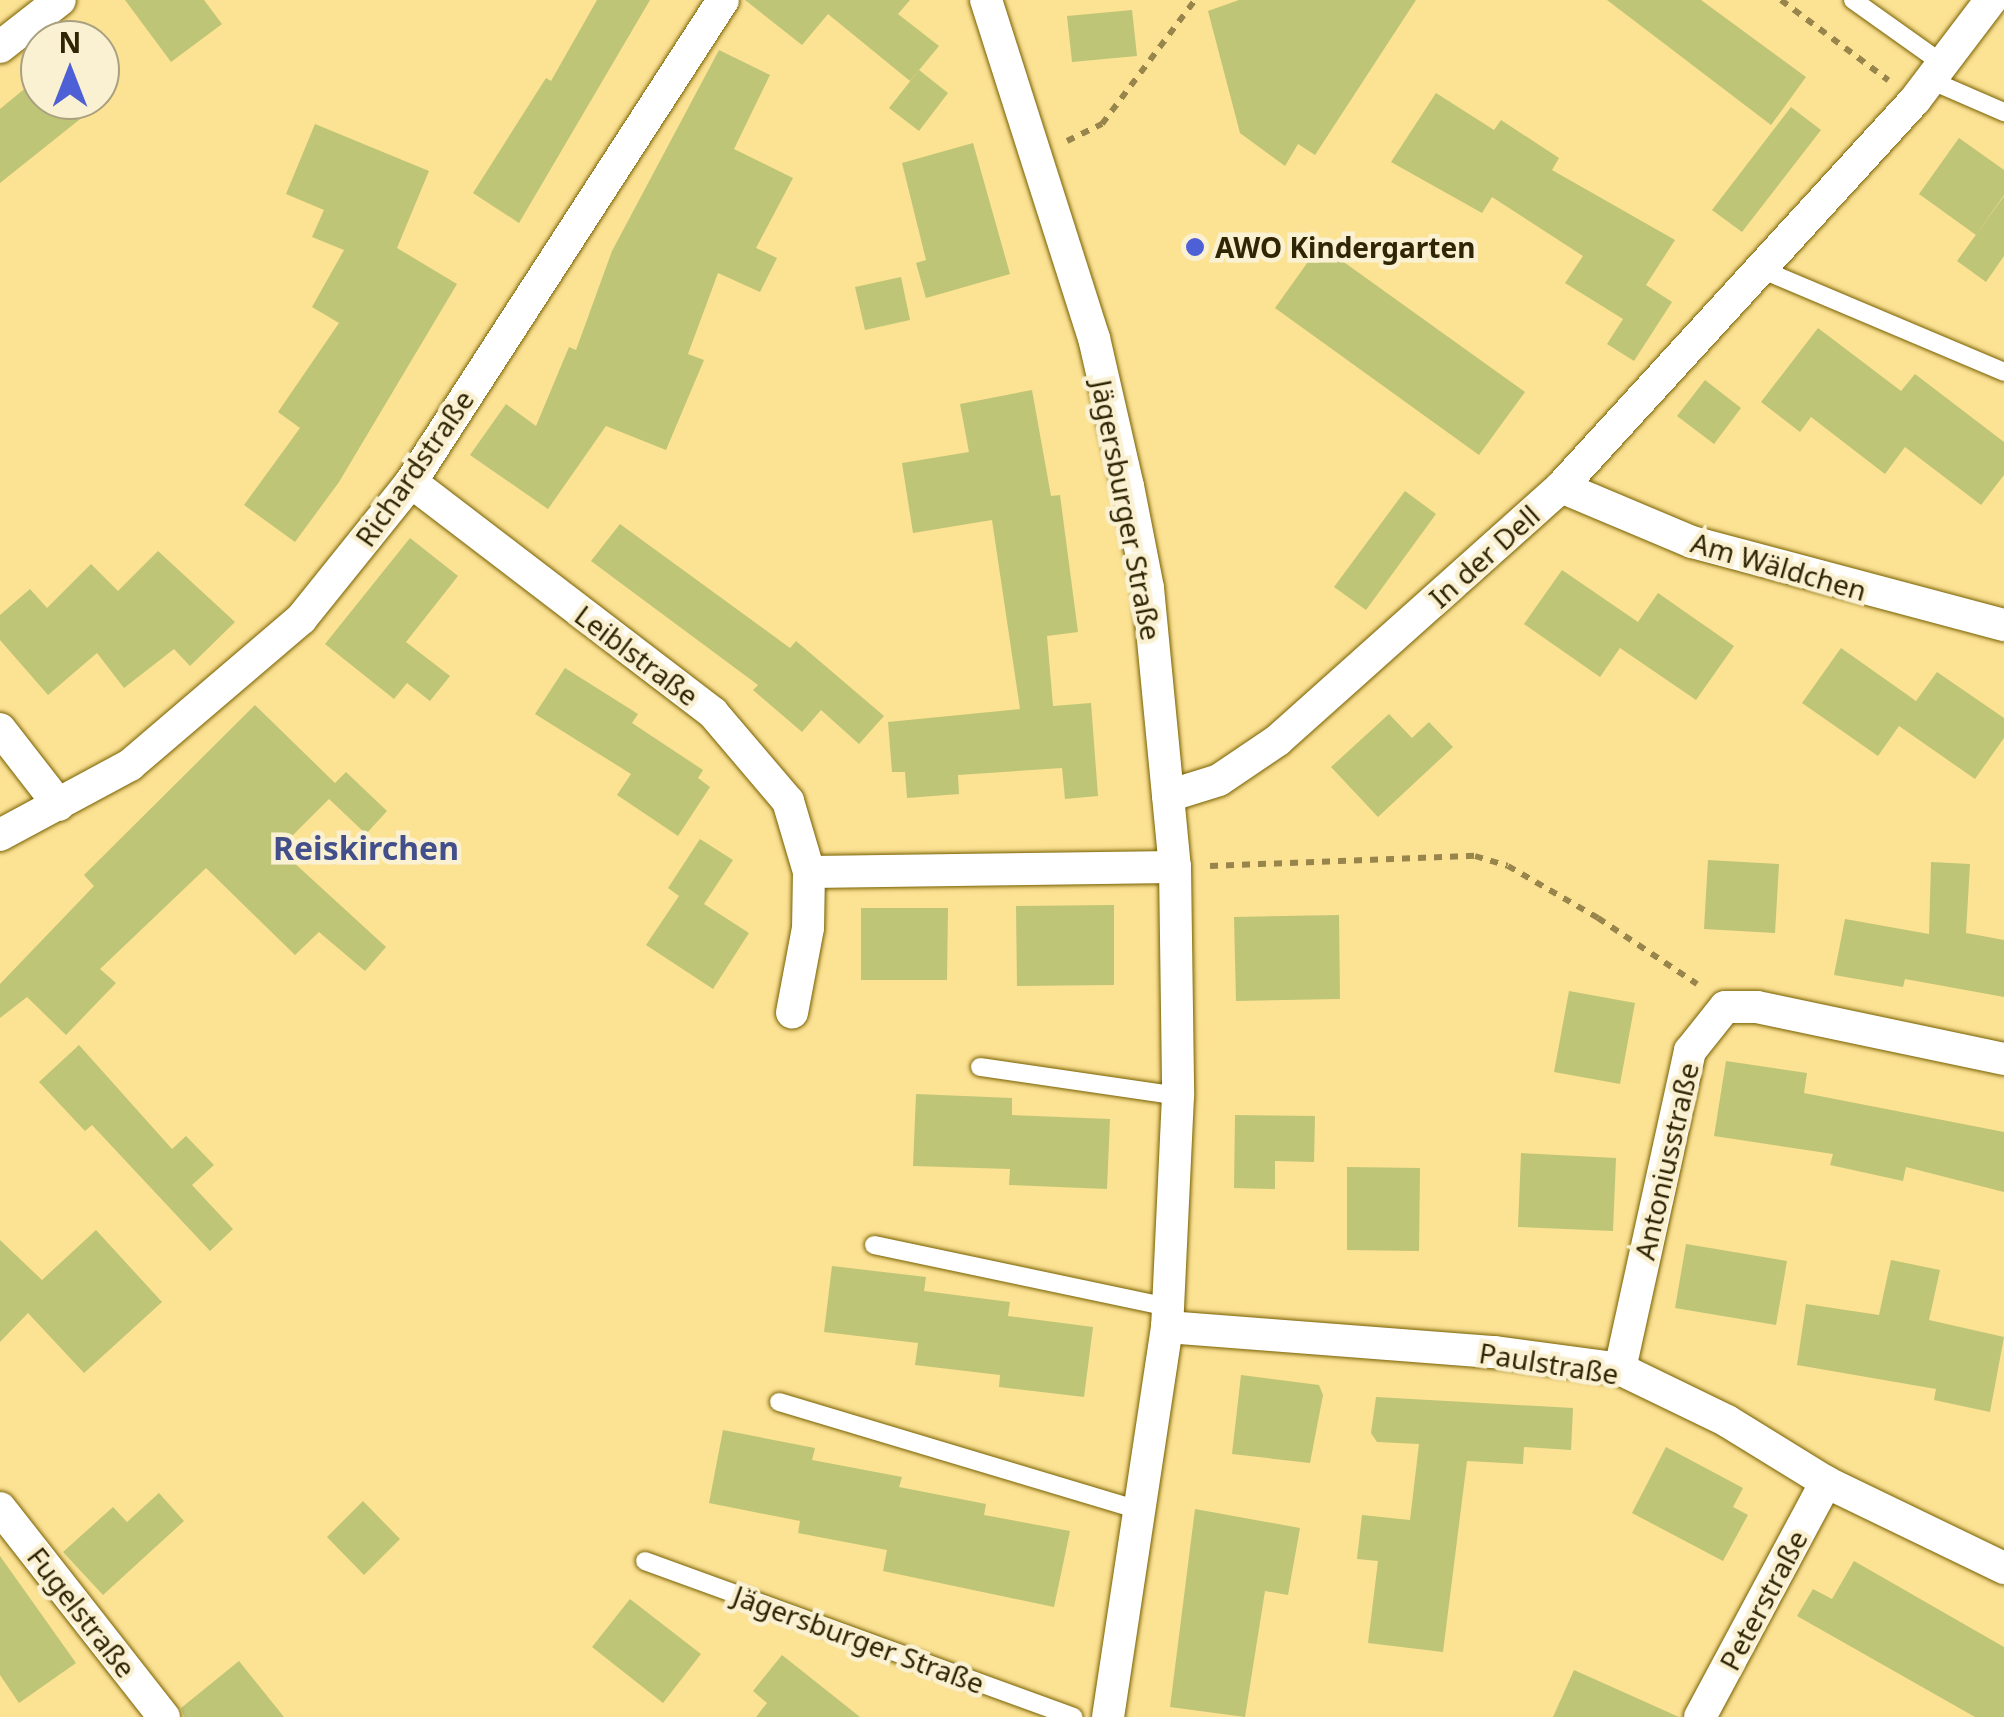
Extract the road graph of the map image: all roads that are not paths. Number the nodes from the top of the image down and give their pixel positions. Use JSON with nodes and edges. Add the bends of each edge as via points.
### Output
{"nodes":[{"id":1,"x":60,"y":0,"type":"edge"},
{"id":2,"x":723,"y":0,"type":"edge"},
{"id":3,"x":986,"y":0,"type":"edge"},
{"id":4,"x":1853,"y":0,"type":"edge"},
{"id":5,"x":1991,"y":0,"type":"edge"},
{"id":6,"x":0,"y":48,"type":"edge"},
{"id":7,"x":1929,"y":82,"type":"junction"},
{"id":8,"x":2004,"y":112,"type":"edge"},
{"id":9,"x":1763,"y":270,"type":"junction"},
{"id":10,"x":2004,"y":372,"type":"edge"},
{"id":11,"x":411,"y":482,"type":"junction"},
{"id":12,"x":1561,"y":487,"type":"junction"},
{"id":13,"x":2004,"y":625,"type":"edge"},
{"id":14,"x":0,"y":729,"type":"edge"},
{"id":15,"x":1168,"y":796,"type":"junction"},
{"id":16,"x":59,"y":805,"type":"junction"},
{"id":17,"x":0,"y":835,"type":"edge"},
{"id":18,"x":1175,"y":867,"type":"junction"},
{"id":19,"x":809,"y":872,"type":"junction"},
{"id":20,"x":792,"y":1014,"type":"dead end"},
{"id":21,"x":2004,"y":1059,"type":"edge"},
{"id":22,"x":980,"y":1067,"type":"dead end"},
{"id":23,"x":1178,"y":1096,"type":"junction"},
{"id":24,"x":874,"y":1245,"type":"dead end"},
{"id":25,"x":1168,"y":1318,"type":"junction"},
{"id":26,"x":1620,"y":1370,"type":"junction"},
{"id":27,"x":779,"y":1402,"type":"dead end"},
{"id":28,"x":1826,"y":1482,"type":"junction"},
{"id":29,"x":0,"y":1508,"type":"edge"},
{"id":30,"x":1142,"y":1511,"type":"junction"},
{"id":31,"x":645,"y":1561,"type":"dead end"},
{"id":32,"x":2004,"y":1568,"type":"edge"},
{"id":33,"x":164,"y":1717,"type":"edge"},
{"id":34,"x":1074,"y":1717,"type":"edge"},
{"id":35,"x":1108,"y":1717,"type":"edge"},
{"id":36,"x":1700,"y":1717,"type":"edge"}],
"edges":[{"from":1,"to":6,"type":"street"},
{"from":2,"to":11,"type":"street","name":"Richardstraße"},
{"from":3,"to":15,"type":"street","name":"Jägersburger Straße","via":[[1038,148],[1128,486],[1148,588]]},
{"from":4,"to":7,"type":"lane"},
{"from":5,"to":7,"type":"street","name":"In der Dell"},
{"from":7,"to":8,"type":"lane"},
{"from":7,"to":9,"type":"street","name":"In der Dell"},
{"from":9,"to":10,"type":"lane"},
{"from":9,"to":12,"type":"street","name":"In der Dell"},
{"from":11,"to":16,"type":"street","name":"Richardstraße","via":[[301,619],[209,704],[130,765]]},
{"from":11,"to":19,"type":"street","name":"Leiblstraße","via":[[712,713],[788,801]]},
{"from":12,"to":13,"type":"street","name":"Am Wäldchen","via":[[1692,542]]},
{"from":12,"to":15,"type":"street","name":"In der Dell","via":[[1278,740],[1220,780]]},
{"from":14,"to":16,"type":"street"},
{"from":15,"to":18,"type":"street","name":"Jägersburger Straße"},
{"from":16,"to":17,"type":"street","name":"Richardstraße"},
{"from":18,"to":19,"type":"street"},
{"from":18,"to":23,"type":"street","name":"Jägersburger Straße"},
{"from":19,"to":20,"type":"street","name":"Leiblstraße","via":[[808,928]]},
{"from":21,"to":26,"type":"street","name":"Antoniusstraße","via":[[1757,1007],[1725,1007],[1690,1052]]},
{"from":22,"to":23,"type":"lane"},
{"from":23,"to":25,"type":"street","name":"Jägersburger Straße"},
{"from":24,"to":25,"type":"lane"},
{"from":25,"to":26,"type":"street","name":"Paulstraße"},
{"from":25,"to":30,"type":"street","name":"Jägersburger Straße"},
{"from":26,"to":28,"type":"street","name":"Paulstraße","via":[[1727,1421]]},
{"from":27,"to":30,"type":"lane"},
{"from":28,"to":32,"type":"street","name":"Paulstraße"},
{"from":28,"to":36,"type":"street","name":"Peterstraße"},
{"from":29,"to":33,"type":"street","name":"Fugelstraße"},
{"from":30,"to":35,"type":"street","name":"Jägersburger Straße"},
{"from":31,"to":34,"type":"lane","name":"Jägersburger Straße"}]}
